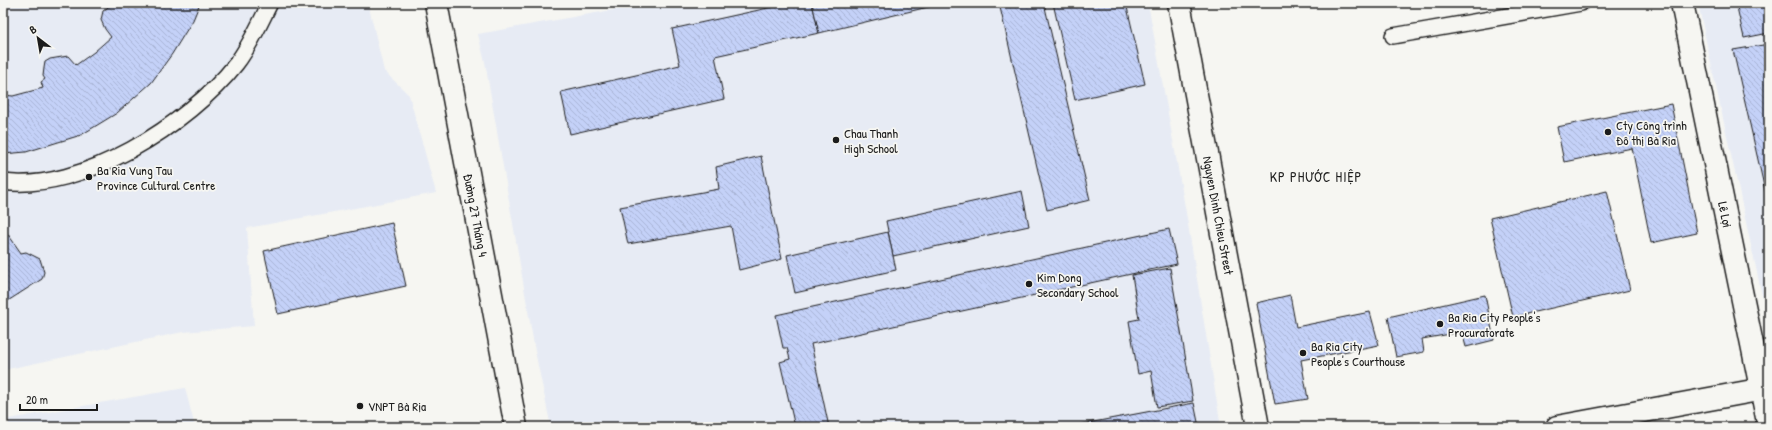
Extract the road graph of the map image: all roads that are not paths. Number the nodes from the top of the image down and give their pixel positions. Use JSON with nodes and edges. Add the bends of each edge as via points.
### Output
{"nodes":[{"id":1,"x":270,"y":3,"type":"edge"},
{"id":2,"x":436,"y":3,"type":"edge"},
{"id":3,"x":1179,"y":3,"type":"edge"},
{"id":4,"x":1581,"y":3,"type":"edge"},
{"id":5,"x":1682,"y":3,"type":"edge"},
{"id":6,"x":1393,"y":36,"type":"dead end"},
{"id":7,"x":3,"y":182,"type":"edge"},
{"id":8,"x":1766,"y":389,"type":"edge"},
{"id":9,"x":516,"y":427,"type":"edge"},
{"id":10,"x":1258,"y":427,"type":"edge"},
{"id":11,"x":1557,"y":427,"type":"edge"},
{"id":12,"x":1769,"y":427,"type":"edge"}],
"edges":[{"from":1,"to":7,"type":"lane","via":[[237,63],[212,91],[181,118],[145,141],[92,169],[51,180],[18,184]]},
{"from":2,"to":9,"type":"street","name":"Đường 27 Tháng 4"},
{"from":3,"to":10,"type":"street","name":"Nguyen Dinh Chieu Street"},
{"from":4,"to":6,"type":"lane"},
{"from":5,"to":8,"type":"street","name":"Lê Lợi"},
{"from":8,"to":11,"type":"street"},
{"from":8,"to":12,"type":"street","name":"Lê Lợi"}]}
